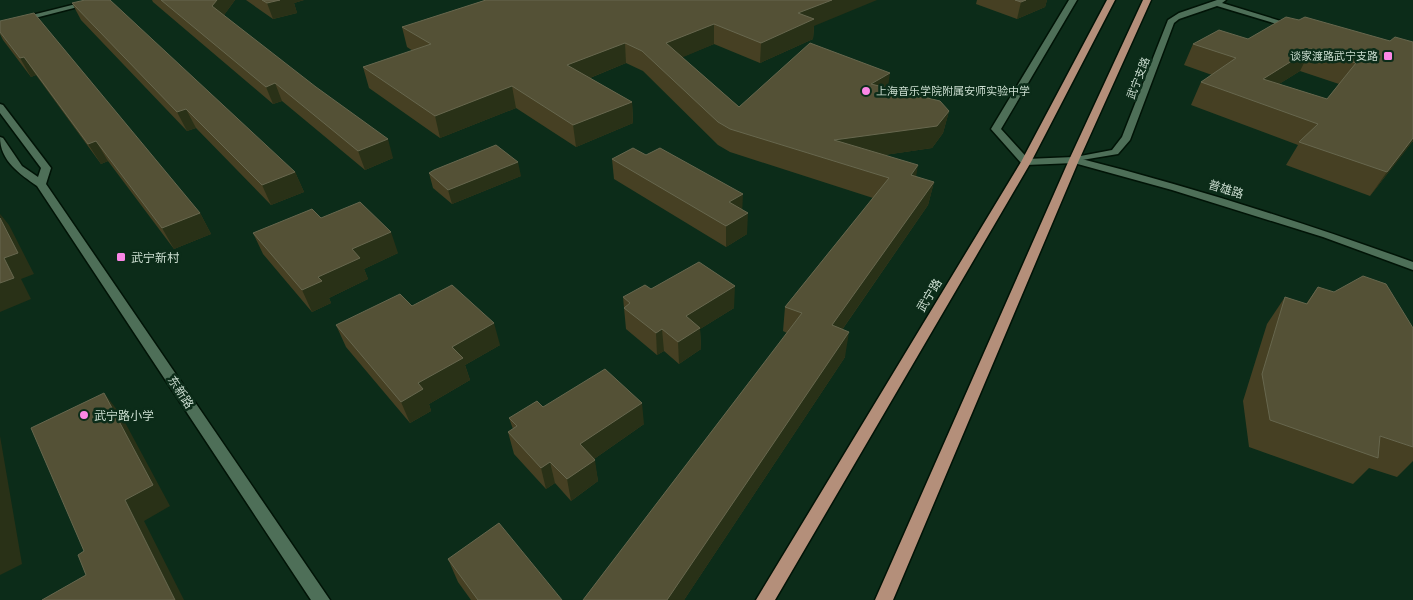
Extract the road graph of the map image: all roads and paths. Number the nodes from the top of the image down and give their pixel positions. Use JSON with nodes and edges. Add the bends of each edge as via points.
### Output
{"nodes":[{"id":1,"x":101,"y":0,"type":"edge"},
{"id":2,"x":1073,"y":0,"type":"edge"},
{"id":3,"x":1111,"y":0,"type":"edge"},
{"id":4,"x":1147,"y":0,"type":"edge"},
{"id":5,"x":1220,"y":2,"type":"edge"},
{"id":6,"x":0,"y":25,"type":"edge"},
{"id":7,"x":1306,"y":30,"type":"edge"},
{"id":8,"x":0,"y":107,"type":"edge"},
{"id":9,"x":0,"y":140,"type":"edge"},
{"id":10,"x":1074,"y":160,"type":"junction"},
{"id":11,"x":1026,"y":162,"type":"junction"},
{"id":12,"x":41,"y":184,"type":"junction"},
{"id":13,"x":1413,"y":266,"type":"edge"},
{"id":14,"x":322,"y":600,"type":"edge"},
{"id":15,"x":765,"y":600,"type":"edge"},
{"id":16,"x":884,"y":600,"type":"edge"}],
"edges":[{"from":1,"to":6,"type":"street"},
{"from":2,"to":11,"type":"street","via":[[996,129]]},
{"from":3,"to":11,"type":"main road","name":"武宁路"},
{"from":4,"to":10,"type":"main road"},
{"from":5,"to":7,"type":"street"},
{"from":5,"to":10,"type":"street","name":"武宁支路","via":[[1171,22],[1127,138],[1115,152]]},
{"from":8,"to":12,"type":"street","via":[[46,168]]},
{"from":9,"to":12,"type":"street","name":"东新路","via":[[18,168]]},
{"from":10,"to":11,"type":"street","name":"普雄路"},
{"from":10,"to":13,"type":"street","name":"普雄路","via":[[1327,235]]},
{"from":10,"to":16,"type":"main road"},
{"from":11,"to":15,"type":"main road","name":"武宁路"},
{"from":12,"to":14,"type":"street","name":"东新路"}]}
